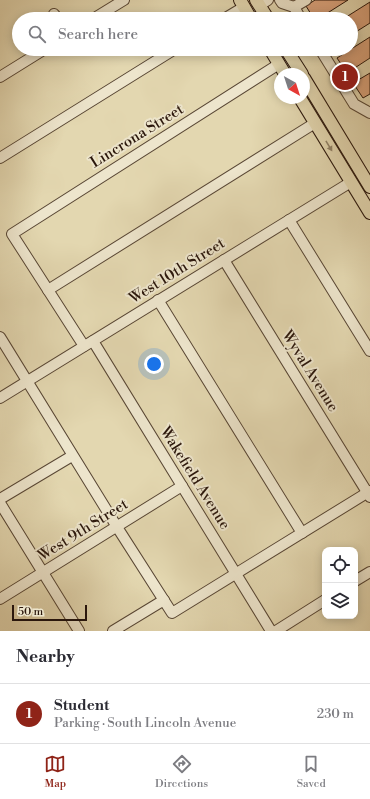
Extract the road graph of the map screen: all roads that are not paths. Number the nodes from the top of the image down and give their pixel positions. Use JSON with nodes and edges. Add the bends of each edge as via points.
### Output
{"nodes":[{"id":1,"x":124,"y":0,"type":"edge"},
{"id":2,"x":280,"y":0,"type":"edge"},
{"id":3,"x":306,"y":0,"type":"edge"},
{"id":4,"x":261,"y":2,"type":"edge"},
{"id":5,"x":111,"y":3,"type":"edge"},
{"id":6,"x":242,"y":3,"type":"edge"},
{"id":7,"x":294,"y":7,"type":"junction"},
{"id":8,"x":101,"y":12,"type":"edge"},
{"id":9,"x":232,"y":12,"type":"edge"},
{"id":10,"x":247,"y":12,"type":"edge"},
{"id":11,"x":265,"y":12,"type":"edge"},
{"id":12,"x":297,"y":12,"type":"edge"},
{"id":13,"x":34,"y":56,"type":"edge"},
{"id":14,"x":164,"y":56,"type":"edge"},
{"id":15,"x":274,"y":56,"type":"edge"},
{"id":16,"x":290,"y":56,"type":"edge"},
{"id":17,"x":324,"y":56,"type":"edge"},
{"id":18,"x":281,"y":68,"type":"edge"},
{"id":19,"x":298,"y":68,"type":"edge"},
{"id":20,"x":274,"y":74,"type":"edge"},
{"id":21,"x":0,"y":77,"type":"edge"},
{"id":22,"x":310,"y":87,"type":"edge"},
{"id":23,"x":304,"y":104,"type":"edge"},
{"id":24,"x":370,"y":114,"type":"edge"},
{"id":25,"x":315,"y":123,"type":"junction"},
{"id":26,"x":0,"y":158,"type":"edge"},
{"id":27,"x":366,"y":172,"type":"edge"},
{"id":28,"x":351,"y":182,"type":"junction"},
{"id":29,"x":370,"y":187,"type":"edge"},
{"id":30,"x":370,"y":213,"type":"edge"},
{"id":31,"x":289,"y":220,"type":"junction"},
{"id":32,"x":224,"y":260,"type":"junction"},
{"id":33,"x":48,"y":290,"type":"junction"},
{"id":34,"x":158,"y":300,"type":"junction"},
{"id":35,"x":0,"y":338,"type":"edge"},
{"id":36,"x":93,"y":341,"type":"junction"},
{"id":37,"x":84,"y":346,"type":"junction"},
{"id":38,"x":370,"y":351,"type":"edge"},
{"id":39,"x":28,"y":382,"type":"junction"},
{"id":40,"x":0,"y":398,"type":"edge"},
{"id":41,"x":72,"y":456,"type":"junction"},
{"id":42,"x":182,"y":486,"type":"junction"},
{"id":43,"x":369,"y":494,"type":"edge"},
{"id":44,"x":0,"y":499,"type":"edge"},
{"id":45,"x":0,"y":503,"type":"edge"},
{"id":46,"x":117,"y":527,"type":"junction"},
{"id":47,"x":302,"y":533,"type":"junction"},
{"id":48,"x":43,"y":572,"type":"junction"},
{"id":49,"x":370,"y":572,"type":"edge"},
{"id":50,"x":236,"y":574,"type":"junction"},
{"id":51,"x":358,"y":579,"type":"edge"},
{"id":52,"x":0,"y":599,"type":"edge"},
{"id":53,"x":164,"y":600,"type":"junction"},
{"id":54,"x":322,"y":602,"type":"edge"},
{"id":55,"x":79,"y":631,"type":"edge"},
{"id":56,"x":113,"y":631,"type":"edge"},
{"id":57,"x":271,"y":631,"type":"edge"},
{"id":58,"x":276,"y":631,"type":"edge"}],
"edges":[{"from":1,"to":5,"type":"street"},
{"from":2,"to":7,"type":"street"},
{"from":3,"to":7,"type":"street"},
{"from":4,"to":11,"type":"main road"},
{"from":5,"to":8,"type":"street"},
{"from":6,"to":9,"type":"street"},
{"from":6,"to":10,"type":"main road"},
{"from":7,"to":12,"type":"street"},
{"from":13,"to":21,"type":"street"},
{"from":14,"to":26,"type":"street"},
{"from":15,"to":18,"type":"main road"},
{"from":16,"to":19,"type":"main road"},
{"from":17,"to":24,"type":"street","via":[[354,104]]},
{"from":20,"to":33,"type":"street","name":"Lincrona Street","via":[[12,234]]},
{"from":22,"to":27,"type":"main road"},
{"from":23,"to":25,"type":"main road"},
{"from":25,"to":28,"type":"main road","one_way":true},
{"from":25,"to":33,"type":"street"},
{"from":27,"to":28,"type":"main road","name":"West 10th Street"},
{"from":27,"to":29,"type":"main road"},
{"from":28,"to":30,"type":"main road"},
{"from":28,"to":31,"type":"street","name":"West 10th Street"},
{"from":31,"to":32,"type":"street","name":"West 10th Street"},
{"from":31,"to":38,"type":"street"},
{"from":32,"to":34,"type":"street","name":"West 10th Street"},
{"from":32,"to":43,"type":"street","name":"Wyval Avenue"},
{"from":33,"to":37,"type":"street"},
{"from":34,"to":36,"type":"street","name":"West 10th Street"},
{"from":34,"to":47,"type":"street"},
{"from":35,"to":39,"type":"street"},
{"from":36,"to":37,"type":"street","name":"West 10th Street"},
{"from":36,"to":42,"type":"street","name":"Wakefield Avenue"},
{"from":37,"to":39,"type":"street","name":"West 10th Street"},
{"from":39,"to":40,"type":"street","name":"West 10th Street"},
{"from":39,"to":41,"type":"street"},
{"from":41,"to":44,"type":"street"},
{"from":41,"to":46,"type":"street"},
{"from":42,"to":46,"type":"street","name":"West 9th Street"},
{"from":42,"to":50,"type":"street","name":"Wakefield Avenue"},
{"from":43,"to":47,"type":"street"},
{"from":45,"to":48,"type":"street"},
{"from":46,"to":48,"type":"street","name":"West 9th Street"},
{"from":46,"to":53,"type":"street"},
{"from":47,"to":50,"type":"street"},
{"from":48,"to":52,"type":"street","name":"West 9th Street"},
{"from":48,"to":55,"type":"street"},
{"from":49,"to":51,"type":"street"},
{"from":50,"to":53,"type":"street","via":[[172,613]]},
{"from":50,"to":57,"type":"street","name":"Wakefield Avenue"},
{"from":53,"to":56,"type":"street"},
{"from":54,"to":58,"type":"street"}]}
